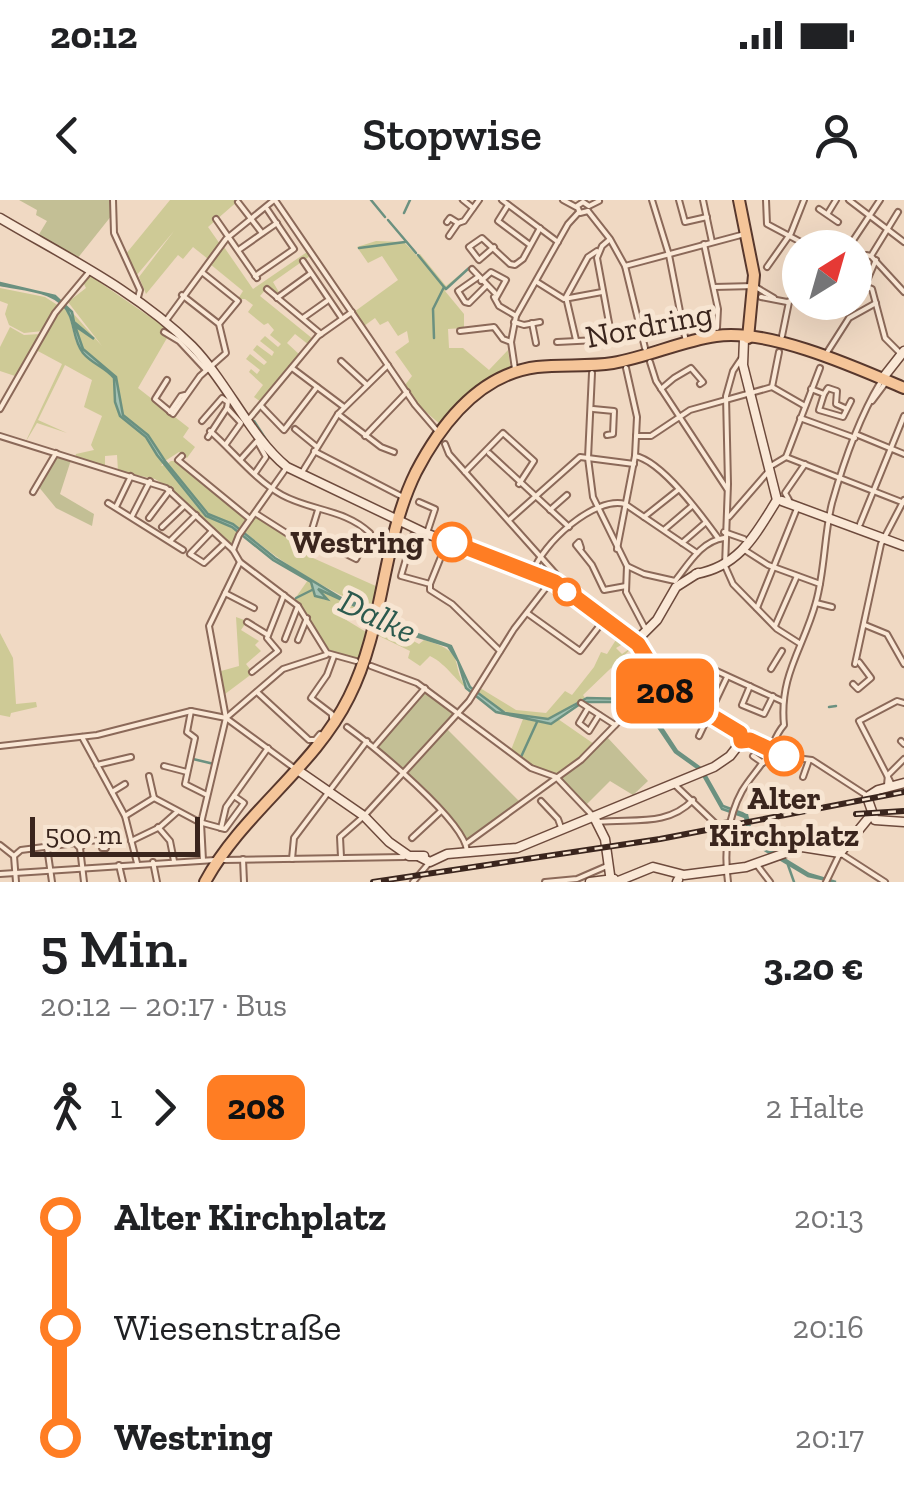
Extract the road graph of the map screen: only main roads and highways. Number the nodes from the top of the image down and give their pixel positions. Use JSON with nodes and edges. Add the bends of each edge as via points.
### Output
{"nodes":[{"id":1,"x":739,"y":200,"type":"edge"},
{"id":2,"x":0,"y":218,"type":"edge"},
{"id":3,"x":746,"y":337,"type":"junction"},
{"id":4,"x":903,"y":352,"type":"edge"},
{"id":5,"x":745,"y":371,"type":"junction"},
{"id":6,"x":883,"y":382,"type":"junction"},
{"id":7,"x":904,"y":390,"type":"edge"},
{"id":8,"x":779,"y":498,"type":"junction"},
{"id":9,"x":398,"y":523,"type":"junction"},
{"id":10,"x":743,"y":544,"type":"junction"},
{"id":11,"x":904,"y":546,"type":"edge"},
{"id":12,"x":724,"y":561,"type":"junction"},
{"id":13,"x":633,"y":640,"type":"junction"},
{"id":14,"x":299,"y":769,"type":"junction"},
{"id":15,"x":887,"y":784,"type":"junction"},
{"id":16,"x":904,"y":784,"type":"edge"},
{"id":17,"x":866,"y":795,"type":"junction"},
{"id":18,"x":596,"y":819,"type":"junction"},
{"id":19,"x":904,"y":820,"type":"edge"},
{"id":20,"x":870,"y":822,"type":"junction"},
{"id":21,"x":680,"y":877,"type":"edge"},
{"id":22,"x":208,"y":879,"type":"edge"},
{"id":23,"x":615,"y":881,"type":"edge"},
{"id":24,"x":590,"y":882,"type":"edge"}],
"edges":[{"from":1,"to":3,"type":"main road","via":[[756,293]]},
{"from":2,"to":9,"type":"main road","via":[[137,301],[208,368],[288,467]]},
{"from":3,"to":5,"type":"main road"},
{"from":3,"to":5,"type":"main road"},
{"from":3,"to":6,"type":"main road","name":"Nordring"},
{"from":3,"to":6,"type":"main road","name":"Nordring","via":[[770,339]]},
{"from":3,"to":9,"type":"main road","name":"Nordring","via":[[611,366],[518,373],[476,394],[415,474]]},
{"from":4,"to":6,"type":"main road"},
{"from":5,"to":8,"type":"main road"},
{"from":6,"to":7,"type":"main road","name":"Nordring"},
{"from":8,"to":10,"type":"main road"},
{"from":8,"to":11,"type":"main road"},
{"from":9,"to":13,"type":"main road","via":[[552,580]]},
{"from":9,"to":14,"type":"main road","via":[[352,698]]},
{"from":10,"to":12,"type":"main road"},
{"from":10,"to":12,"type":"main road"},
{"from":12,"to":13,"type":"main road","via":[[689,574]]},
{"from":13,"to":18,"type":"main road","via":[[666,692],[741,740],[723,761]]},
{"from":14,"to":18,"type":"main road","via":[[364,816],[398,853],[431,861],[467,848],[517,848]]},
{"from":14,"to":22,"type":"main road"},
{"from":15,"to":16,"type":"main road"},
{"from":15,"to":17,"type":"main road"},
{"from":15,"to":17,"type":"main road"},
{"from":17,"to":20,"type":"main road"},
{"from":18,"to":23,"type":"main road"},
{"from":19,"to":20,"type":"main road"},
{"from":20,"to":21,"type":"main road","via":[[840,853],[802,847],[757,865]]},
{"from":21,"to":23,"type":"main road","via":[[646,868]]},
{"from":23,"to":24,"type":"main road"}]}
